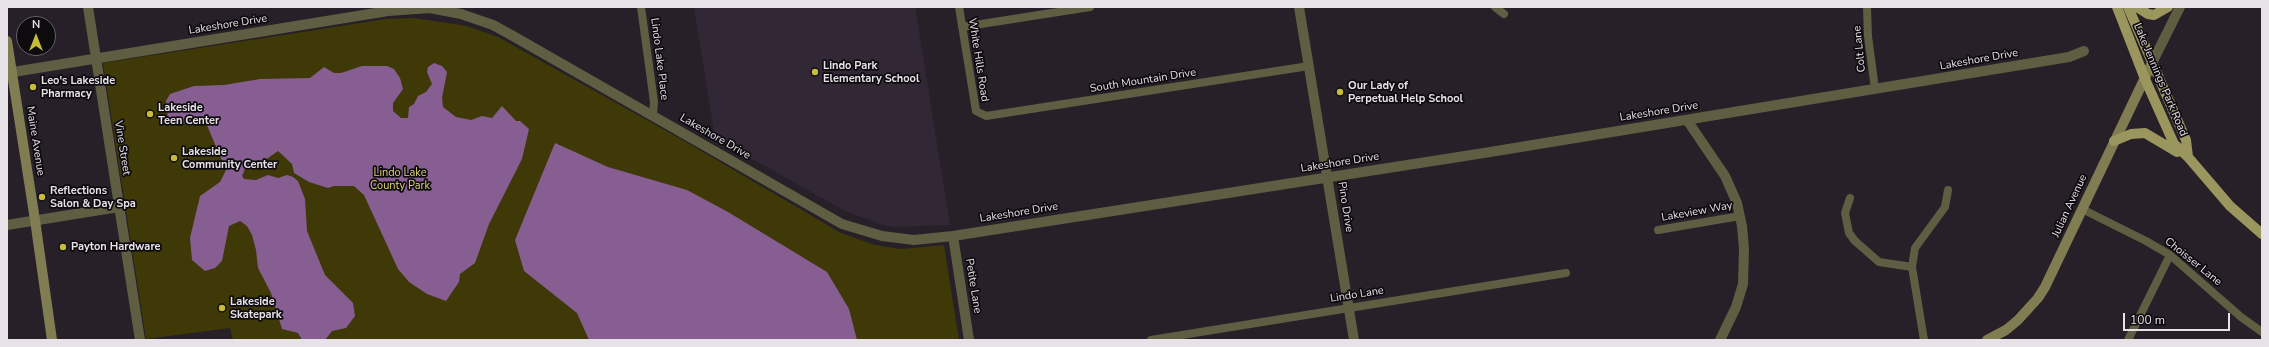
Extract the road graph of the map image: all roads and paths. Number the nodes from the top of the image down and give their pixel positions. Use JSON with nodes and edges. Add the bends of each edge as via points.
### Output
{"nodes":[{"id":1,"x":88,"y":7,"type":"edge"},
{"id":2,"x":641,"y":7,"type":"edge"},
{"id":3,"x":959,"y":7,"type":"edge"},
{"id":4,"x":1090,"y":7,"type":"edge"},
{"id":5,"x":1299,"y":7,"type":"edge"},
{"id":6,"x":1495,"y":7,"type":"edge"},
{"id":7,"x":1867,"y":7,"type":"edge"},
{"id":8,"x":2117,"y":7,"type":"edge"},
{"id":9,"x":2128,"y":7,"type":"edge"},
{"id":10,"x":2137,"y":7,"type":"edge"},
{"id":11,"x":2168,"y":7,"type":"edge"},
{"id":12,"x":2180,"y":7,"type":"edge"},
{"id":13,"x":455,"y":10,"type":"edge"},
{"id":14,"x":1504,"y":14,"type":"dead end"},
{"id":15,"x":962,"y":28,"type":"junction"},
{"id":16,"x":7,"y":41,"type":"edge"},
{"id":17,"x":2084,"y":51,"type":"dead end"},
{"id":18,"x":96,"y":58,"type":"junction"},
{"id":19,"x":2152,"y":63,"type":"junction"},
{"id":20,"x":1309,"y":66,"type":"junction"},
{"id":21,"x":10,"y":72,"type":"edge"},
{"id":22,"x":2145,"y":79,"type":"junction"},
{"id":23,"x":1875,"y":89,"type":"junction"},
{"id":24,"x":980,"y":114,"type":"joint"},
{"id":25,"x":653,"y":115,"type":"junction"},
{"id":26,"x":1687,"y":120,"type":"junction"},
{"id":27,"x":2114,"y":141,"type":"junction"},
{"id":28,"x":2188,"y":157,"type":"junction"},
{"id":29,"x":1328,"y":178,"type":"junction"},
{"id":30,"x":1948,"y":190,"type":"dead end"},
{"id":31,"x":1850,"y":198,"type":"dead end"},
{"id":32,"x":119,"y":207,"type":"junction"},
{"id":33,"x":2082,"y":209,"type":"junction"},
{"id":34,"x":1740,"y":216,"type":"junction"},
{"id":35,"x":35,"y":220,"type":"junction"},
{"id":36,"x":7,"y":225,"type":"edge"},
{"id":37,"x":1658,"y":230,"type":"dead end"},
{"id":38,"x":2262,"y":234,"type":"edge"},
{"id":39,"x":953,"y":236,"type":"junction"},
{"id":40,"x":2170,"y":255,"type":"junction"},
{"id":41,"x":1912,"y":267,"type":"junction"},
{"id":42,"x":1566,"y":273,"type":"dead end"},
{"id":43,"x":1349,"y":308,"type":"junction"},
{"id":44,"x":2262,"y":332,"type":"edge"},
{"id":45,"x":141,"y":339,"type":"edge"},
{"id":46,"x":52,"y":340,"type":"edge"},
{"id":47,"x":969,"y":340,"type":"edge"},
{"id":48,"x":1151,"y":340,"type":"edge"},
{"id":49,"x":1354,"y":340,"type":"edge"},
{"id":50,"x":1720,"y":340,"type":"edge"},
{"id":51,"x":1924,"y":340,"type":"edge"},
{"id":52,"x":1987,"y":340,"type":"edge"},
{"id":53,"x":2129,"y":340,"type":"edge"}],
"edges":[{"from":1,"to":18,"type":"street","name":"Vine Street"},
{"from":2,"to":25,"type":"street","name":"Lindo Lake Place","via":[[654,102]]},
{"from":3,"to":15,"type":"street","name":"White Hills Road"},
{"from":4,"to":15,"type":"street"},
{"from":5,"to":20,"type":"street","name":"Pino Drive"},
{"from":6,"to":14,"type":"street"},
{"from":7,"to":23,"type":"street","name":"Colt Lane"},
{"from":8,"to":22,"type":"main road","name":"Lake Jennings Park Road"},
{"from":9,"to":19,"type":"main road","name":"Lake Jennings Park Road"},
{"from":10,"to":11,"type":"main road","via":[[2154,15]]},
{"from":12,"to":19,"type":"street"},
{"from":13,"to":18,"type":"street","name":"Lakeshore Drive","via":[[430,8],[388,11]]},
{"from":13,"to":25,"type":"street","name":"Lakeshore Drive","via":[[493,25]]},
{"from":15,"to":24,"type":"street","name":"White Hills Road","via":[[976,110]]},
{"from":16,"to":21,"type":"main road","name":"Maine Avenue"},
{"from":17,"to":23,"type":"street","name":"Lakeshore Drive","via":[[2069,57]]},
{"from":18,"to":21,"type":"street","name":"Lakeshore Drive"},
{"from":18,"to":32,"type":"street","name":"Vine Street"},
{"from":19,"to":22,"type":"main road","name":"Julian Avenue"},
{"from":19,"to":28,"type":"main road","name":"Lake Jennings Park Road","via":[[2186,140]]},
{"from":20,"to":24,"type":"street","name":"South Mountain Drive","via":[[1002,115]]},
{"from":20,"to":29,"type":"street","name":"Pino Drive"},
{"from":21,"to":35,"type":"main road","name":"Maine Avenue"},
{"from":22,"to":27,"type":"main road","name":"Julian Avenue"},
{"from":22,"to":28,"type":"main road","name":"Lake Jennings Park Road","via":[[2174,144]]},
{"from":23,"to":26,"type":"street","name":"Lakeshore Drive"},
{"from":25,"to":39,"type":"street","name":"Lakeshore Drive","via":[[842,224],[914,240]]},
{"from":26,"to":29,"type":"street","name":"Lakeshore Drive"},
{"from":26,"to":34,"type":"street","via":[[1725,176]]},
{"from":27,"to":28,"type":"main road","via":[[2131,134],[2145,133]]},
{"from":27,"to":33,"type":"main road","name":"Julian Avenue"},
{"from":28,"to":38,"type":"main road","name":"Lake Jennings Park Road","via":[[2226,202]]},
{"from":29,"to":39,"type":"street","name":"Lakeshore Drive"},
{"from":29,"to":43,"type":"street","name":"Pino Drive"},
{"from":30,"to":41,"type":"street","via":[[1945,207],[1915,248]]},
{"from":31,"to":41,"type":"street","via":[[1845,213],[1849,233],[1861,248],[1879,262]]},
{"from":32,"to":35,"type":"street"},
{"from":32,"to":45,"type":"street","name":"Vine Street"},
{"from":33,"to":40,"type":"street","name":"Choisser Lane"},
{"from":33,"to":52,"type":"main road","name":"Julian Avenue","via":[[2038,298],[2012,325]]},
{"from":34,"to":37,"type":"street","name":"Lakeview Way"},
{"from":34,"to":50,"type":"street","via":[[1744,249],[1743,284],[1734,312]]},
{"from":35,"to":36,"type":"street"},
{"from":35,"to":46,"type":"main road","name":"Maine Avenue"},
{"from":39,"to":47,"type":"street","name":"Petite Lane"},
{"from":40,"to":44,"type":"street","name":"Choisser Lane"},
{"from":40,"to":53,"type":"street"},
{"from":41,"to":51,"type":"street"},
{"from":42,"to":43,"type":"street","name":"Lindo Lane"},
{"from":43,"to":48,"type":"street","name":"Lindo Lane"},
{"from":43,"to":49,"type":"street","name":"Pino Drive"}]}
